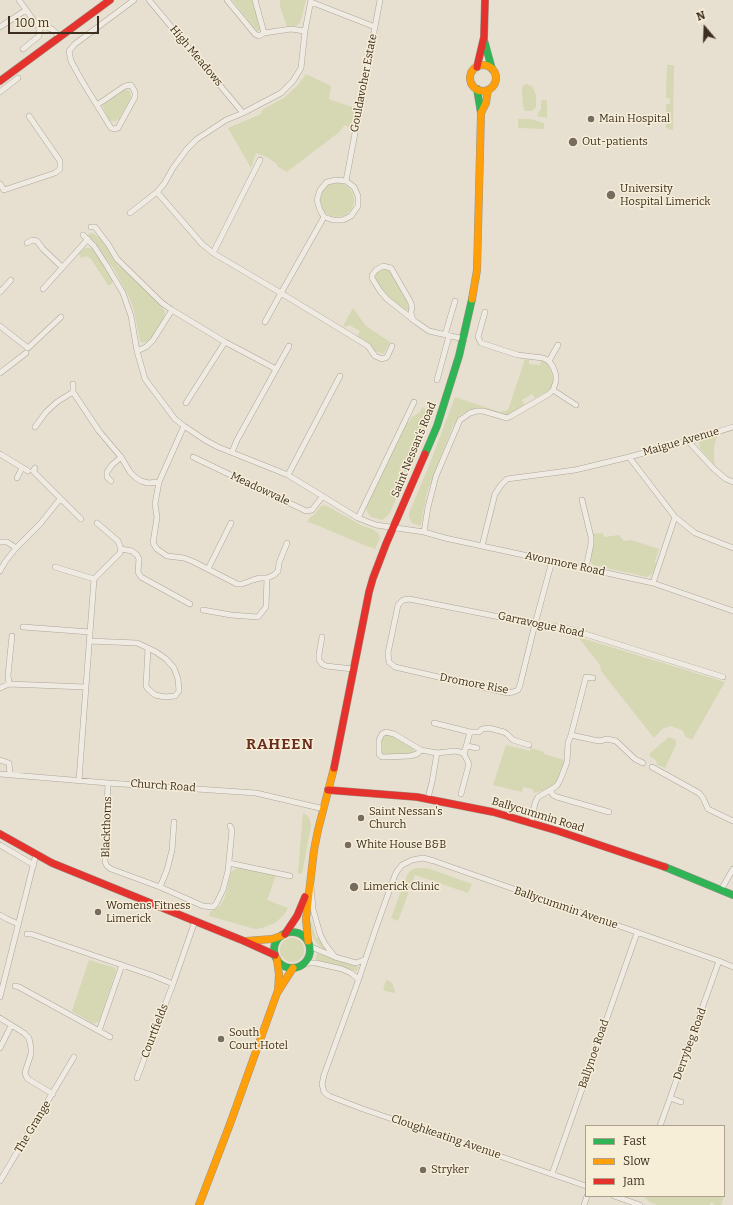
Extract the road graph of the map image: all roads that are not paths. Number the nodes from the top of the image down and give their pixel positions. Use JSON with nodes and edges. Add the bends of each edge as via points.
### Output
{"nodes":[{"id":1,"x":19,"y":0,"type":"edge"},
{"id":2,"x":110,"y":0,"type":"edge"},
{"id":3,"x":134,"y":0,"type":"edge"},
{"id":4,"x":149,"y":0,"type":"edge"},
{"id":5,"x":227,"y":0,"type":"edge"},
{"id":6,"x":255,"y":0,"type":"edge"},
{"id":7,"x":380,"y":0,"type":"edge"},
{"id":8,"x":485,"y":0,"type":"edge"},
{"id":9,"x":311,"y":1,"type":"edge"},
{"id":10,"x":26,"y":10,"type":"junction"},
{"id":11,"x":0,"y":27,"type":"edge"},
{"id":12,"x":40,"y":27,"type":"junction"},
{"id":13,"x":375,"y":27,"type":"junction"},
{"id":14,"x":305,"y":31,"type":"junction"},
{"id":15,"x":264,"y":33,"type":"junction"},
{"id":16,"x":60,"y":37,"type":"junction"},
{"id":17,"x":484,"y":38,"type":"junction"},
{"id":18,"x":23,"y":49,"type":"dead end"},
{"id":19,"x":477,"y":67,"type":"junction"},
{"id":20,"x":492,"y":69,"type":"junction"},
{"id":21,"x":18,"y":78,"type":"dead end"},
{"id":22,"x":0,"y":81,"type":"edge"},
{"id":23,"x":477,"y":89,"type":"junction"},
{"id":24,"x":488,"y":90,"type":"junction"},
{"id":25,"x":0,"y":92,"type":"edge"},
{"id":26,"x":96,"y":105,"type":"junction"},
{"id":27,"x":243,"y":113,"type":"junction"},
{"id":28,"x":481,"y":113,"type":"junction"},
{"id":29,"x":29,"y":116,"type":"dead end"},
{"id":30,"x":260,"y":160,"type":"dead end"},
{"id":31,"x":346,"y":181,"type":"junction"},
{"id":32,"x":0,"y":184,"type":"edge"},
{"id":33,"x":157,"y":192,"type":"junction"},
{"id":34,"x":130,"y":213,"type":"dead end"},
{"id":35,"x":324,"y":217,"type":"junction"},
{"id":36,"x":91,"y":227,"type":"dead end"},
{"id":37,"x":83,"y":235,"type":"dead end"},
{"id":38,"x":88,"y":239,"type":"junction"},
{"id":39,"x":27,"y":244,"type":"dead end"},
{"id":40,"x":213,"y":253,"type":"junction"},
{"id":41,"x":62,"y":267,"type":"junction"},
{"id":42,"x":11,"y":280,"type":"dead end"},
{"id":43,"x":43,"y":289,"type":"dead end"},
{"id":44,"x":0,"y":292,"type":"edge"},
{"id":45,"x":281,"y":293,"type":"junction"},
{"id":46,"x":455,"y":301,"type":"dead end"},
{"id":47,"x":172,"y":310,"type":"junction"},
{"id":48,"x":485,"y":312,"type":"dead end"},
{"id":49,"x":61,"y":317,"type":"dead end"},
{"id":50,"x":413,"y":320,"type":"junction"},
{"id":51,"x":265,"y":322,"type":"dead end"},
{"id":52,"x":0,"y":326,"type":"edge"},
{"id":53,"x":447,"y":335,"type":"junction"},
{"id":54,"x":464,"y":339,"type":"junction"},
{"id":55,"x":225,"y":342,"type":"junction"},
{"id":56,"x":558,"y":345,"type":"dead end"},
{"id":57,"x":289,"y":346,"type":"dead end"},
{"id":58,"x":392,"y":346,"type":"dead end"},
{"id":59,"x":137,"y":351,"type":"junction"},
{"id":60,"x":26,"y":353,"type":"dead end"},
{"id":61,"x":549,"y":361,"type":"junction"},
{"id":62,"x":276,"y":369,"type":"junction"},
{"id":63,"x":0,"y":373,"type":"edge"},
{"id":64,"x":340,"y":376,"type":"dead end"},
{"id":65,"x":437,"y":380,"type":"dead end"},
{"id":66,"x":74,"y":384,"type":"dead end"},
{"id":67,"x":553,"y":390,"type":"junction"},
{"id":68,"x":73,"y":392,"type":"junction"},
{"id":69,"x":414,"y":402,"type":"dead end"},
{"id":70,"x":186,"y":403,"type":"dead end"},
{"id":71,"x":576,"y":405,"type":"dead end"},
{"id":72,"x":184,"y":426,"type":"junction"},
{"id":73,"x":35,"y":427,"type":"dead end"},
{"id":74,"x":733,"y":427,"type":"edge"},
{"id":75,"x":688,"y":441,"type":"junction"},
{"id":76,"x":232,"y":452,"type":"junction"},
{"id":77,"x":0,"y":454,"type":"edge"},
{"id":78,"x":121,"y":457,"type":"junction"},
{"id":79,"x":628,"y":457,"type":"junction"},
{"id":80,"x":193,"y":458,"type":"dead end"},
{"id":81,"x":22,"y":468,"type":"junction"},
{"id":82,"x":35,"y":468,"type":"dead end"},
{"id":83,"x":28,"y":471,"type":"dead end"},
{"id":84,"x":288,"y":475,"type":"junction"},
{"id":85,"x":17,"y":478,"type":"dead end"},
{"id":86,"x":111,"y":481,"type":"dead end"},
{"id":87,"x":159,"y":482,"type":"junction"},
{"id":88,"x":733,"y":482,"type":"edge"},
{"id":89,"x":322,"y":496,"type":"junction"},
{"id":90,"x":60,"y":500,"type":"junction"},
{"id":91,"x":582,"y":500,"type":"dead end"},
{"id":92,"x":675,"y":517,"type":"junction"},
{"id":93,"x":358,"y":518,"type":"junction"},
{"id":94,"x":81,"y":519,"type":"dead end"},
{"id":95,"x":97,"y":523,"type":"dead end"},
{"id":96,"x":231,"y":523,"type":"dead end"},
{"id":97,"x":394,"y":528,"type":"junction"},
{"id":98,"x":424,"y":532,"type":"junction"},
{"id":99,"x":0,"y":542,"type":"edge"},
{"id":100,"x":287,"y":543,"type":"dead end"},
{"id":101,"x":482,"y":546,"type":"junction"},
{"id":102,"x":16,"y":548,"type":"junction"},
{"id":103,"x":733,"y":548,"type":"edge"},
{"id":104,"x":121,"y":549,"type":"junction"},
{"id":105,"x":552,"y":562,"type":"junction"},
{"id":106,"x":55,"y":567,"type":"dead end"},
{"id":107,"x":586,"y":568,"type":"junction"},
{"id":108,"x":208,"y":569,"type":"junction"},
{"id":109,"x":0,"y":571,"type":"edge"},
{"id":110,"x":268,"y":578,"type":"junction"},
{"id":111,"x":94,"y":579,"type":"junction"},
{"id":112,"x":653,"y":583,"type":"junction"},
{"id":113,"x":403,"y":600,"type":"joint"},
{"id":114,"x":190,"y":604,"type":"dead end"},
{"id":115,"x":203,"y":610,"type":"dead end"},
{"id":116,"x":733,"y":611,"type":"edge"},
{"id":117,"x":535,"y":624,"type":"junction"},
{"id":118,"x":23,"y":627,"type":"dead end"},
{"id":119,"x":90,"y":632,"type":"junction"},
{"id":120,"x":12,"y":636,"type":"dead end"},
{"id":121,"x":322,"y":637,"type":"dead end"},
{"id":122,"x":89,"y":641,"type":"junction"},
{"id":123,"x":148,"y":648,"type":"junction"},
{"id":124,"x":353,"y":669,"type":"junction"},
{"id":125,"x":724,"y":677,"type":"dead end"},
{"id":126,"x":593,"y":678,"type":"dead end"},
{"id":127,"x":9,"y":684,"type":"junction"},
{"id":128,"x":85,"y":687,"type":"junction"},
{"id":129,"x":0,"y":688,"type":"edge"},
{"id":130,"x":434,"y":723,"type":"dead end"},
{"id":131,"x":470,"y":732,"type":"junction"},
{"id":132,"x":571,"y":735,"type":"junction"},
{"id":133,"x":529,"y":745,"type":"dead end"},
{"id":134,"x":467,"y":746,"type":"junction"},
{"id":135,"x":477,"y":748,"type":"dead end"},
{"id":136,"x":421,"y":750,"type":"junction"},
{"id":137,"x":437,"y":753,"type":"junction"},
{"id":138,"x":464,"y":754,"type":"junction"},
{"id":139,"x":0,"y":760,"type":"edge"},
{"id":140,"x":643,"y":763,"type":"dead end"},
{"id":141,"x":652,"y":767,"type":"dead end"},
{"id":142,"x":0,"y":774,"type":"edge"},
{"id":143,"x":10,"y":774,"type":"junction"},
{"id":144,"x":79,"y":780,"type":"junction"},
{"id":145,"x":108,"y":783,"type":"junction"},
{"id":146,"x":328,"y":790,"type":"junction"},
{"id":147,"x":550,"y":790,"type":"junction"},
{"id":148,"x":461,"y":794,"type":"dead end"},
{"id":149,"x":428,"y":798,"type":"junction"},
{"id":150,"x":324,"y":809,"type":"junction"},
{"id":151,"x":609,"y":812,"type":"dead end"},
{"id":152,"x":733,"y":821,"type":"edge"},
{"id":153,"x":174,"y":822,"type":"dead end"},
{"id":154,"x":531,"y":823,"type":"junction"},
{"id":155,"x":230,"y":826,"type":"dead end"},
{"id":156,"x":0,"y":834,"type":"edge"},
{"id":157,"x":0,"y":846,"type":"edge"},
{"id":158,"x":36,"y":854,"type":"junction"},
{"id":159,"x":229,"y":863,"type":"junction"},
{"id":160,"x":34,"y":865,"type":"junction"},
{"id":161,"x":733,"y":869,"type":"edge"},
{"id":162,"x":310,"y":875,"type":"junction"},
{"id":163,"x":290,"y":876,"type":"dead end"},
{"id":164,"x":160,"y":887,"type":"junction"},
{"id":165,"x":721,"y":890,"type":"junction"},
{"id":166,"x":308,"y":891,"type":"junction"},
{"id":167,"x":733,"y":895,"type":"edge"},
{"id":168,"x":0,"y":915,"type":"edge"},
{"id":169,"x":195,"y":921,"type":"junction"},
{"id":170,"x":18,"y":924,"type":"junction"},
{"id":171,"x":638,"y":933,"type":"junction"},
{"id":172,"x":27,"y":934,"type":"dead end"},
{"id":173,"x":283,"y":935,"type":"junction"},
{"id":174,"x":244,"y":941,"type":"junction"},
{"id":175,"x":308,"y":944,"type":"junction"},
{"id":176,"x":276,"y":957,"type":"junction"},
{"id":177,"x":335,"y":957,"type":"junction"},
{"id":178,"x":364,"y":960,"type":"junction"},
{"id":179,"x":719,"y":961,"type":"junction"},
{"id":180,"x":303,"y":964,"type":"junction"},
{"id":181,"x":122,"y":965,"type":"junction"},
{"id":182,"x":733,"y":967,"type":"edge"},
{"id":183,"x":293,"y":968,"type":"junction"},
{"id":184,"x":2,"y":978,"type":"edge"},
{"id":185,"x":358,"y":979,"type":"junction"},
{"id":186,"x":173,"y":984,"type":"junction"},
{"id":187,"x":15,"y":986,"type":"dead end"},
{"id":188,"x":278,"y":992,"type":"junction"},
{"id":189,"x":0,"y":997,"type":"edge"},
{"id":190,"x":0,"y":1018,"type":"edge"},
{"id":191,"x":12,"y":1026,"type":"junction"},
{"id":192,"x":99,"y":1031,"type":"junction"},
{"id":193,"x":110,"y":1037,"type":"dead end"},
{"id":194,"x":0,"y":1048,"type":"edge"},
{"id":195,"x":74,"y":1057,"type":"dead end"},
{"id":196,"x":137,"y":1078,"type":"dead end"},
{"id":197,"x":53,"y":1094,"type":"junction"},
{"id":198,"x":670,"y":1098,"type":"junction"},
{"id":199,"x":681,"y":1102,"type":"dead end"},
{"id":200,"x":660,"y":1125,"type":"edge"},
{"id":201,"x":552,"y":1174,"type":"junction"},
{"id":202,"x":0,"y":1181,"type":"edge"},
{"id":203,"x":585,"y":1186,"type":"edge"},
{"id":204,"x":617,"y":1197,"type":"edge"},
{"id":205,"x":635,"y":1197,"type":"edge"},
{"id":206,"x":633,"y":1203,"type":"junction"},
{"id":207,"x":199,"y":1205,"type":"edge"},
{"id":208,"x":640,"y":1205,"type":"edge"}],
"edges":[{"from":1,"to":10,"type":"street"},
{"from":2,"to":16,"type":"main road"},
{"from":3,"to":26,"type":"street","via":[[69,51],[71,61]]},
{"from":4,"to":27,"type":"street","name":"High Meadows"},
{"from":5,"to":15,"type":"street","via":[[255,34],[259,36]]},
{"from":6,"to":15,"type":"street"},
{"from":7,"to":13,"type":"street","name":"Gouldavoher Estate"},
{"from":8,"to":17,"type":"main road"},
{"from":9,"to":13,"type":"street","name":"Gouldavoher Estate"},
{"from":9,"to":14,"type":"street","name":"Gouldavoher Estate"},
{"from":10,"to":11,"type":"street"},
{"from":10,"to":12,"type":"street"},
{"from":12,"to":16,"type":"street","via":[[52,29]]},
{"from":12,"to":18,"type":"street","via":[[39,36]]},
{"from":13,"to":31,"type":"street","name":"Gouldavoher Estate"},
{"from":14,"to":15,"type":"street","via":[[291,29]]},
{"from":14,"to":27,"type":"street","name":"Gouldavoher Estate","via":[[301,68],[293,81],[281,93]]},
{"from":16,"to":22,"type":"main road"},
{"from":17,"to":19,"type":"main road"},
{"from":17,"to":20,"type":"main road"},
{"from":19,"to":20,"type":"main road","via":[[484,65]]},
{"from":19,"to":23,"type":"main road","via":[[470,78]]},
{"from":20,"to":24,"type":"main road","via":[[496,80]]},
{"from":21,"to":25,"type":"street"},
{"from":23,"to":24,"type":"main road"},
{"from":23,"to":28,"type":"main road","name":"Saint Nessan's Road"},
{"from":24,"to":28,"type":"main road","name":"Saint Nessan's Road"},
{"from":26,"to":26,"type":"street","via":[[125,86],[130,85],[135,92],[135,97],[118,128],[111,128]]},
{"from":27,"to":33,"type":"street","via":[[226,120],[197,139]]},
{"from":28,"to":54,"type":"main road","name":"Saint Nessan's Road","via":[[476,277]]},
{"from":29,"to":32,"type":"street","via":[[60,161],[60,169],[4,190]]},
{"from":30,"to":40,"type":"street"},
{"from":31,"to":35,"type":"street","via":[[327,182],[320,190],[317,200]]},
{"from":31,"to":35,"type":"street","via":[[354,187],[358,196],[358,206],[351,216],[342,220]]},
{"from":33,"to":34,"type":"street"},
{"from":33,"to":40,"type":"street","via":[[202,244]]},
{"from":35,"to":45,"type":"street"},
{"from":36,"to":47,"type":"street","via":[[95,227],[117,259]]},
{"from":37,"to":38,"type":"street","name":"Meadowvale"},
{"from":38,"to":41,"type":"street"},
{"from":38,"to":59,"type":"street","name":"Meadowvale","via":[[108,266],[123,294],[132,316]]},
{"from":39,"to":41,"type":"street","via":[[32,240],[38,241]]},
{"from":40,"to":45,"type":"street"},
{"from":41,"to":43,"type":"street"},
{"from":42,"to":44,"type":"street"},
{"from":45,"to":51,"type":"street"},
{"from":45,"to":58,"type":"street","via":[[368,346],[375,356],[382,359],[387,357]]},
{"from":46,"to":53,"type":"street"},
{"from":47,"to":55,"type":"street"},
{"from":47,"to":59,"type":"street","via":[[153,340]]},
{"from":48,"to":61,"type":"street","via":[[478,337],[481,343],[518,355]]},
{"from":49,"to":52,"type":"street","via":[[28,348]]},
{"from":50,"to":50,"type":"street","via":[[387,299],[373,282],[372,275],[376,270],[383,266],[391,268],[410,301]]},
{"from":50,"to":53,"type":"street","via":[[429,331]]},
{"from":53,"to":54,"type":"street"},
{"from":53,"to":65,"type":"street"},
{"from":54,"to":97,"type":"main road","name":"Saint Nessan's Road","via":[[437,426]]},
{"from":55,"to":62,"type":"street"},
{"from":55,"to":70,"type":"street"},
{"from":56,"to":61,"type":"street"},
{"from":57,"to":62,"type":"street"},
{"from":59,"to":72,"type":"street","name":"Meadowvale","via":[[145,379],[175,420]]},
{"from":60,"to":63,"type":"street"},
{"from":61,"to":67,"type":"street","via":[[556,375]]},
{"from":62,"to":76,"type":"street","via":[[236,440]]},
{"from":64,"to":84,"type":"street"},
{"from":66,"to":68,"type":"street"},
{"from":67,"to":71,"type":"street"},
{"from":67,"to":98,"type":"street","via":[[507,418],[477,411],[460,420],[436,476]]},
{"from":68,"to":73,"type":"street","via":[[46,412]]},
{"from":68,"to":78,"type":"street","via":[[99,431]]},
{"from":69,"to":93,"type":"street"},
{"from":72,"to":76,"type":"street","name":"Meadowvale","via":[[218,447]]},
{"from":72,"to":87,"type":"street"},
{"from":74,"to":75,"type":"street","name":"Maigue Avenue"},
{"from":75,"to":79,"type":"street","name":"Maigue Avenue"},
{"from":75,"to":88,"type":"street","via":[[714,469]]},
{"from":76,"to":84,"type":"street","name":"Meadowvale"},
{"from":77,"to":81,"type":"street"},
{"from":78,"to":86,"type":"street","via":[[107,472],[107,477]]},
{"from":78,"to":87,"type":"street","via":[[136,478],[148,483]]},
{"from":79,"to":92,"type":"street"},
{"from":79,"to":101,"type":"street","name":"Maigue Avenue","via":[[575,470],[507,479],[495,494]]},
{"from":80,"to":89,"type":"street","name":"Meadowvale","via":[[306,510],[312,510]]},
{"from":81,"to":83,"type":"street"},
{"from":81,"to":85,"type":"street"},
{"from":82,"to":90,"type":"street","via":[[33,471]]},
{"from":84,"to":89,"type":"street","name":"Meadowvale"},
{"from":87,"to":108,"type":"street","via":[[155,504],[158,516],[153,543],[167,556],[184,558]]},
{"from":89,"to":93,"type":"street","name":"Meadowvale"},
{"from":90,"to":94,"type":"street"},
{"from":90,"to":102,"type":"street"},
{"from":91,"to":107,"type":"street","via":[[592,537]]},
{"from":92,"to":103,"type":"street","via":[[695,533]]},
{"from":92,"to":112,"type":"street"},
{"from":93,"to":97,"type":"street","name":"Meadowvale"},
{"from":95,"to":104,"type":"street","via":[[118,541]]},
{"from":96,"to":108,"type":"street"},
{"from":97,"to":98,"type":"street","name":"Avonmore Road"},
{"from":97,"to":124,"type":"main road","name":"Saint Nessan's Road","via":[[373,578]]},
{"from":98,"to":101,"type":"street","name":"Avonmore Road"},
{"from":99,"to":102,"type":"street","via":[[7,542]]},
{"from":100,"to":110,"type":"street","via":[[278,571]]},
{"from":101,"to":105,"type":"street","name":"Avonmore Road"},
{"from":102,"to":109,"type":"street"},
{"from":104,"to":111,"type":"street"},
{"from":104,"to":114,"type":"street","via":[[137,555],[138,572],[141,577]]},
{"from":105,"to":107,"type":"street","name":"Avonmore Road"},
{"from":105,"to":117,"type":"street","name":"Dromore Rise"},
{"from":106,"to":111,"type":"street"},
{"from":107,"to":112,"type":"street","name":"Avonmore Road"},
{"from":108,"to":110,"type":"street","via":[[237,584]]},
{"from":110,"to":115,"type":"street","via":[[266,607],[258,617],[231,616]]},
{"from":111,"to":119,"type":"street"},
{"from":112,"to":116,"type":"street","name":"Avonmore Road"},
{"from":113,"to":117,"type":"street","name":"Garravogue Road","via":[[409,599]]},
{"from":113,"to":117,"type":"street","name":"Dromore Rise","via":[[398,605],[388,653],[388,662],[391,665],[508,693],[518,690],[520,685]]},
{"from":117,"to":125,"type":"street","name":"Garravogue Road","via":[[566,628]]},
{"from":118,"to":119,"type":"street"},
{"from":119,"to":122,"type":"street"},
{"from":120,"to":127,"type":"street"},
{"from":121,"to":124,"type":"street","via":[[319,660],[322,664]]},
{"from":122,"to":123,"type":"street","via":[[137,643]]},
{"from":122,"to":128,"type":"street"},
{"from":123,"to":123,"type":"street","via":[[166,659],[174,668],[178,678],[178,691],[175,696],[154,695],[146,686]]},
{"from":124,"to":146,"type":"main road","name":"Saint Nessan's Road"},
{"from":126,"to":132,"type":"street","via":[[586,677]]},
{"from":127,"to":128,"type":"street"},
{"from":127,"to":129,"type":"street"},
{"from":128,"to":144,"type":"street"},
{"from":130,"to":131,"type":"street"},
{"from":131,"to":133,"type":"street","via":[[489,728],[504,732],[513,740]]},
{"from":131,"to":134,"type":"street"},
{"from":132,"to":140,"type":"street","via":[[600,741],[616,741]]},
{"from":132,"to":147,"type":"street","via":[[566,768],[558,784]]},
{"from":134,"to":135,"type":"street"},
{"from":134,"to":138,"type":"street"},
{"from":136,"to":136,"type":"street","via":[[386,732],[378,740],[382,757],[410,756]]},
{"from":136,"to":137,"type":"street"},
{"from":137,"to":138,"type":"street","via":[[455,751]]},
{"from":137,"to":149,"type":"street"},
{"from":138,"to":148,"type":"street","via":[[469,764]]},
{"from":139,"to":143,"type":"street","via":[[9,763]]},
{"from":141,"to":152,"type":"street","via":[[699,793],[708,809]]},
{"from":142,"to":143,"type":"street","name":"Church Road"},
{"from":143,"to":144,"type":"street","name":"Church Road"},
{"from":144,"to":145,"type":"street","name":"Church Road"},
{"from":145,"to":150,"type":"street","name":"Church Road","via":[[256,793]]},
{"from":145,"to":164,"type":"street","name":"Blackthorns","via":[[105,862],[111,869]]},
{"from":146,"to":149,"type":"main road","name":"Ballycummin Road"},
{"from":146,"to":150,"type":"main road","name":"Saint Nessan's Road"},
{"from":147,"to":151,"type":"street","via":[[557,797]]},
{"from":147,"to":154,"type":"street","via":[[538,797],[534,803]]},
{"from":149,"to":154,"type":"main road","name":"Ballycummin Road"},
{"from":150,"to":162,"type":"main road","name":"Saint Nessan's Road"},
{"from":153,"to":164,"type":"street","via":[[172,850]]},
{"from":154,"to":165,"type":"main road","name":"Ballycummin Road","via":[[663,866]]},
{"from":155,"to":159,"type":"street","via":[[232,830]]},
{"from":156,"to":158,"type":"main road"},
{"from":157,"to":160,"type":"street"},
{"from":158,"to":160,"type":"street"},
{"from":158,"to":169,"type":"main road","via":[[59,866]]},
{"from":159,"to":163,"type":"street"},
{"from":159,"to":164,"type":"street","name":"Blackthorns","via":[[223,890],[213,907],[203,906]]},
{"from":160,"to":170,"type":"street"},
{"from":161,"to":165,"type":"street"},
{"from":162,"to":166,"type":"main road","name":"Saint Nessan's Road"},
{"from":162,"to":177,"type":"street","via":[[313,909],[320,934]]},
{"from":165,"to":167,"type":"main road","name":"Ballycummin Road"},
{"from":166,"to":173,"type":"main road","via":[[297,916]]},
{"from":166,"to":175,"type":"main road"},
{"from":168,"to":170,"type":"street"},
{"from":169,"to":174,"type":"main road"},
{"from":169,"to":186,"type":"street","name":"Courtfields"},
{"from":170,"to":184,"type":"street"},
{"from":171,"to":178,"type":"street","name":"Ballycummin Avenue","via":[[424,858],[402,865],[395,876]]},
{"from":171,"to":179,"type":"street","name":"Ballycummin Avenue"},
{"from":171,"to":201,"type":"street","name":"Ballynoe Road"},
{"from":172,"to":181,"type":"street"},
{"from":173,"to":174,"type":"main road","via":[[272,939]]},
{"from":173,"to":175,"type":"main road","via":[[300,934]]},
{"from":173,"to":176,"type":"main road","via":[[275,945]]},
{"from":174,"to":176,"type":"main road"},
{"from":175,"to":177,"type":"street"},
{"from":175,"to":180,"type":"main road","via":[[308,957]]},
{"from":176,"to":183,"type":"main road","via":[[283,965]]},
{"from":176,"to":188,"type":"main road"},
{"from":177,"to":178,"type":"street","via":[[356,963]]},
{"from":178,"to":185,"type":"street"},
{"from":179,"to":182,"type":"street","name":"Ballycummin Avenue"},
{"from":179,"to":198,"type":"street","name":"Derrybeg Road"},
{"from":180,"to":183,"type":"main road"},
{"from":180,"to":185,"type":"street","via":[[316,962],[342,969]]},
{"from":181,"to":186,"type":"street"},
{"from":181,"to":192,"type":"street"},
{"from":183,"to":188,"type":"main road"},
{"from":184,"to":189,"type":"street"},
{"from":185,"to":201,"type":"street","name":"Cloughkeating Avenue","via":[[324,1075],[324,1092],[329,1096]]},
{"from":186,"to":196,"type":"street","name":"Courtfields"},
{"from":187,"to":192,"type":"street"},
{"from":188,"to":207,"type":"main road"},
{"from":190,"to":191,"type":"street","name":"The Grange"},
{"from":191,"to":194,"type":"street"},
{"from":191,"to":197,"type":"street","name":"The Grange","via":[[24,1033],[31,1043],[26,1076]]},
{"from":192,"to":193,"type":"street"},
{"from":195,"to":197,"type":"street","name":"The Grange"},
{"from":197,"to":202,"type":"street","name":"The Grange"},
{"from":198,"to":199,"type":"street"},
{"from":198,"to":200,"type":"street","name":"Derrybeg Road"},
{"from":201,"to":203,"type":"street","name":"Cloughkeating Avenue"},
{"from":204,"to":206,"type":"street"},
{"from":205,"to":206,"type":"street"},
{"from":206,"to":208,"type":"street"}]}
